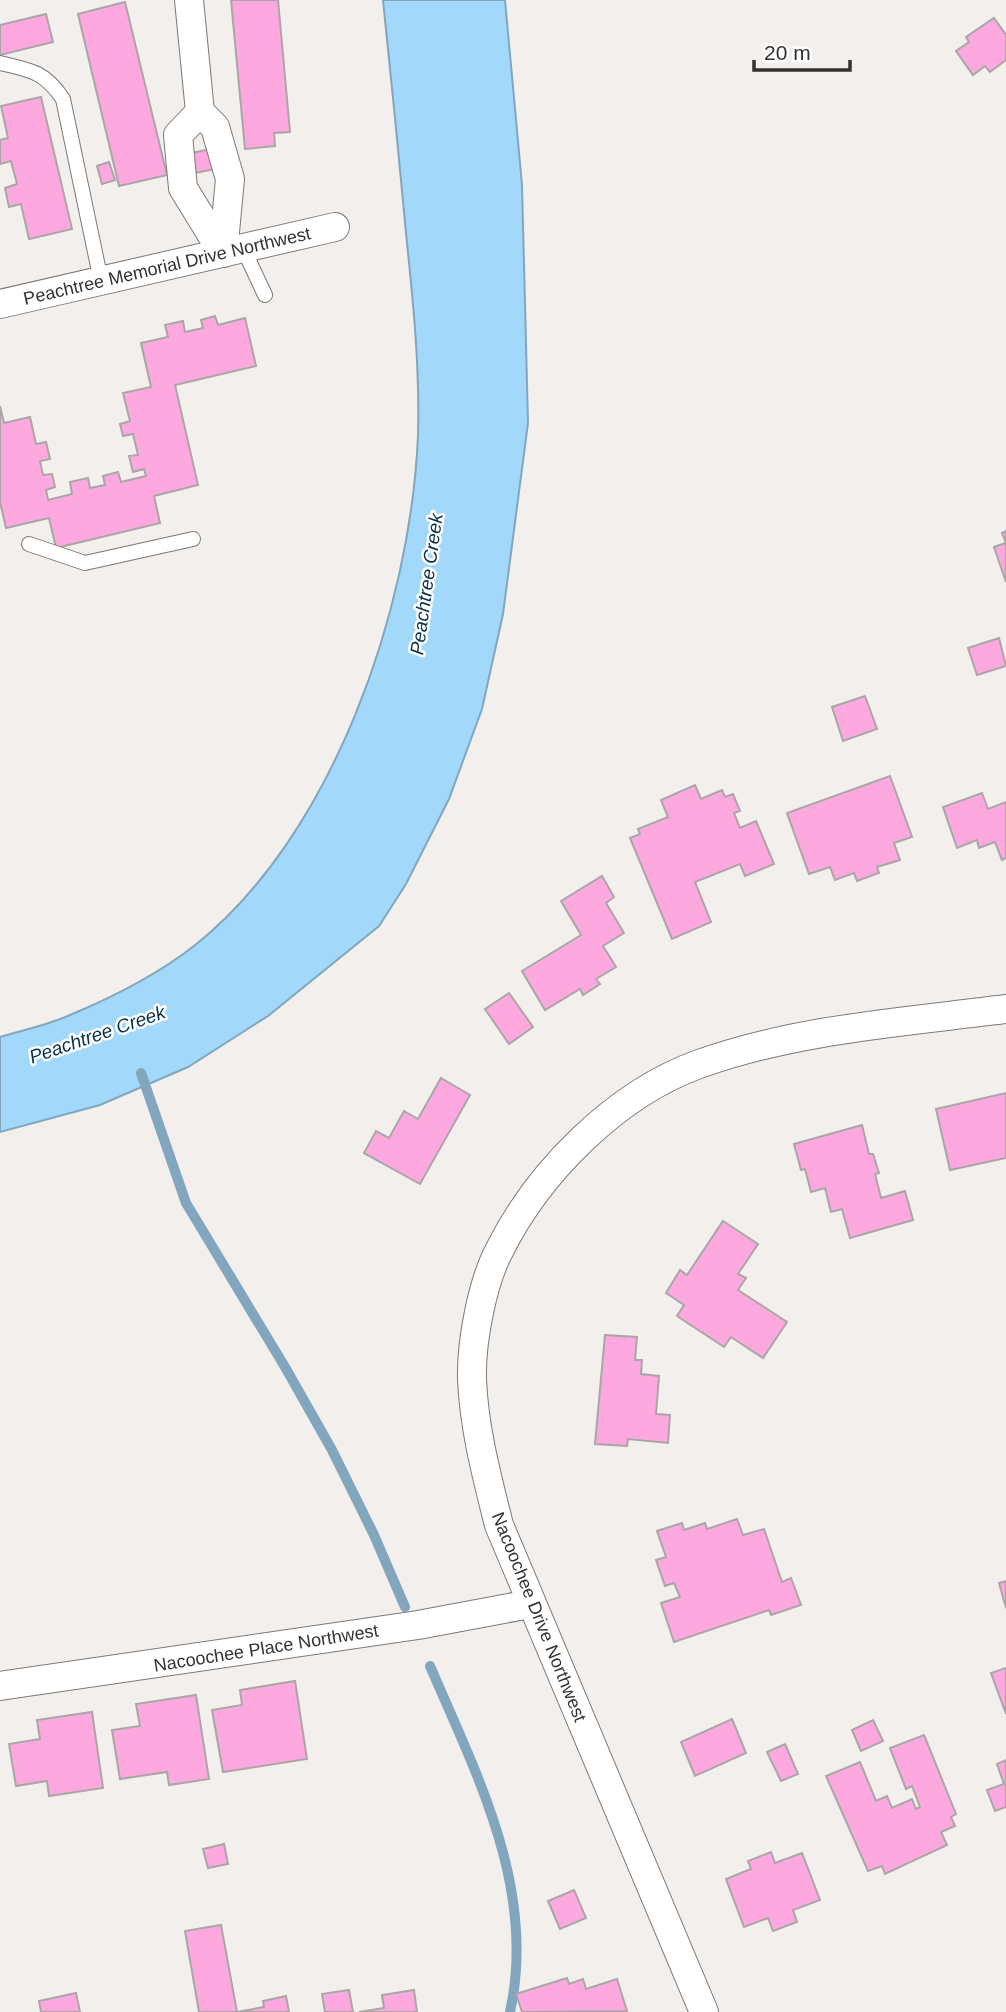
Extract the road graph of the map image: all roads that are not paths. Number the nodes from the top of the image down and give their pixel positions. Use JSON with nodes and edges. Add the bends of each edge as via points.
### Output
{"nodes":[{"id":1,"x":189,"y":0,"type":"edge"},
{"id":2,"x":0,"y":63,"type":"edge"},
{"id":3,"x":200,"y":112,"type":"junction"},
{"id":4,"x":335,"y":227,"type":"dead end"},
{"id":5,"x":233,"y":251,"type":"junction"},
{"id":6,"x":101,"y":281,"type":"junction"},
{"id":7,"x":265,"y":295,"type":"dead end"},
{"id":8,"x":0,"y":304,"type":"edge"},
{"id":9,"x":193,"y":538,"type":"dead end"},
{"id":10,"x":29,"y":544,"type":"dead end"},
{"id":11,"x":1006,"y":1009,"type":"edge"},
{"id":12,"x":530,"y":1604,"type":"junction"},
{"id":13,"x":0,"y":1686,"type":"edge"},
{"id":14,"x":704,"y":2012,"type":"edge"}],
"edges":[{"from":1,"to":3,"type":"street"},
{"from":2,"to":6,"type":"lane","via":[[38,72],[62,99]]},
{"from":3,"to":5,"type":"street","via":[[215,127],[230,179]]},
{"from":3,"to":5,"type":"street","via":[[178,135],[183,188]]},
{"from":4,"to":5,"type":"street","name":"Peachtree Memorial Drive Northwest"},
{"from":5,"to":6,"type":"street","name":"Peachtree Memorial Drive Northwest"},
{"from":5,"to":7,"type":"lane"},
{"from":6,"to":8,"type":"street","name":"Peachtree Memorial Drive Northwest"},
{"from":9,"to":10,"type":"lane","via":[[85,563]]},
{"from":11,"to":12,"type":"street","name":"Nacoochee Drive Northwest","via":[[846,1030],[698,1064],[642,1091],[592,1129],[529,1199],[498,1253],[478,1311],[472,1378],[480,1451],[499,1525]]},
{"from":12,"to":13,"type":"street","name":"Nacoochee Place Northwest"},
{"from":12,"to":14,"type":"street","name":"Nacoochee Drive Northwest"}]}
